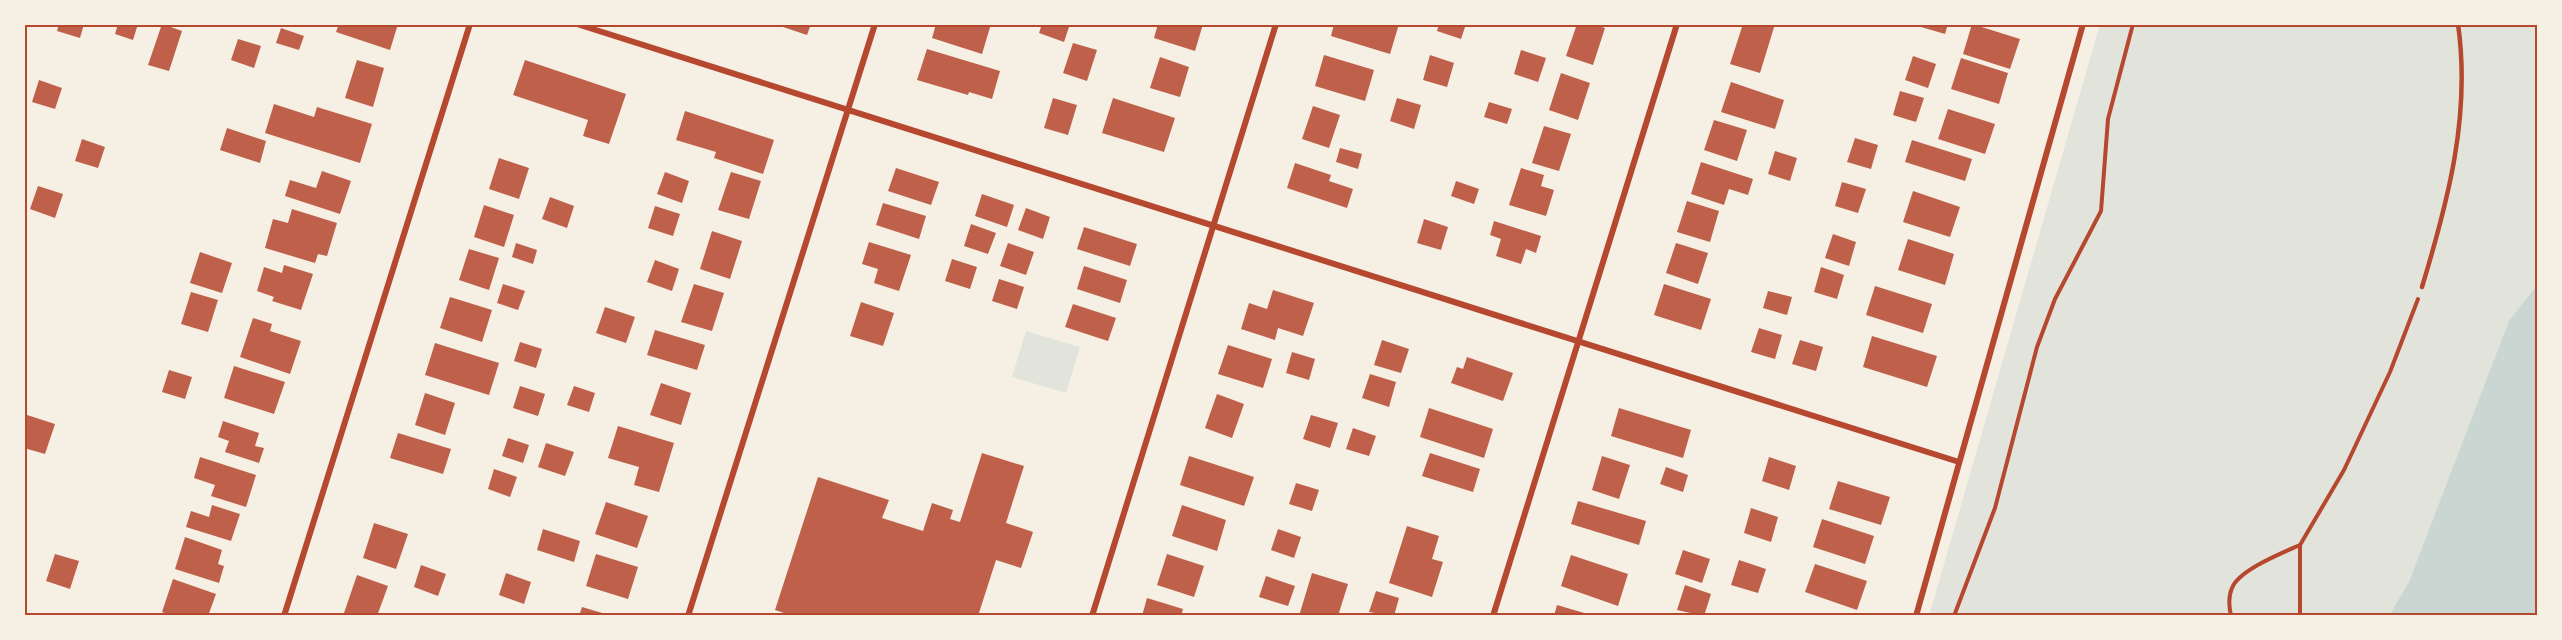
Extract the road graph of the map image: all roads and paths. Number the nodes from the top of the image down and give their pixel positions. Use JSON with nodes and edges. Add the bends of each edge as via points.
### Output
{"nodes":[{"id":1,"x":470,"y":24,"type":"edge"},
{"id":2,"x":577,"y":24,"type":"edge"},
{"id":3,"x":875,"y":24,"type":"edge"},
{"id":4,"x":1276,"y":24,"type":"edge"},
{"id":5,"x":1677,"y":24,"type":"edge"},
{"id":6,"x":2083,"y":24,"type":"edge"},
{"id":7,"x":2133,"y":24,"type":"edge"},
{"id":8,"x":2458,"y":24,"type":"edge"},
{"id":9,"x":848,"y":110,"type":"junction"},
{"id":10,"x":1213,"y":225,"type":"junction"},
{"id":11,"x":2422,"y":287,"type":"joint"},
{"id":12,"x":1577,"y":342,"type":"junction"},
{"id":13,"x":1959,"y":462,"type":"junction"},
{"id":14,"x":2300,"y":545,"type":"junction"},
{"id":15,"x":284,"y":616,"type":"edge"},
{"id":16,"x":688,"y":616,"type":"edge"},
{"id":17,"x":1092,"y":616,"type":"edge"},
{"id":18,"x":1493,"y":616,"type":"edge"},
{"id":19,"x":1916,"y":616,"type":"edge"},
{"id":20,"x":1954,"y":616,"type":"edge"},
{"id":21,"x":2231,"y":616,"type":"edge"},
{"id":22,"x":2300,"y":616,"type":"edge"}],
"edges":[{"from":1,"to":15,"type":"street"},
{"from":2,"to":9,"type":"street"},
{"from":3,"to":9,"type":"street"},
{"from":4,"to":10,"type":"street"},
{"from":5,"to":12,"type":"street"},
{"from":6,"to":13,"type":"street"},
{"from":7,"to":20,"type":"path","via":[[2108,118],[2101,211],[2055,299],[2037,347],[1995,508]]},
{"from":8,"to":11,"type":"lane","via":[[2463,64],[2456,159]]},
{"from":9,"to":10,"type":"street"},
{"from":9,"to":16,"type":"street"},
{"from":10,"to":12,"type":"street"},
{"from":10,"to":17,"type":"street"},
{"from":11,"to":14,"type":"path","via":[[2381,392],[2344,470]]},
{"from":12,"to":13,"type":"street"},
{"from":12,"to":18,"type":"street"},
{"from":13,"to":19,"type":"street"},
{"from":14,"to":21,"type":"path","via":[[2241,576],[2232,587]]},
{"from":14,"to":22,"type":"path"}]}
